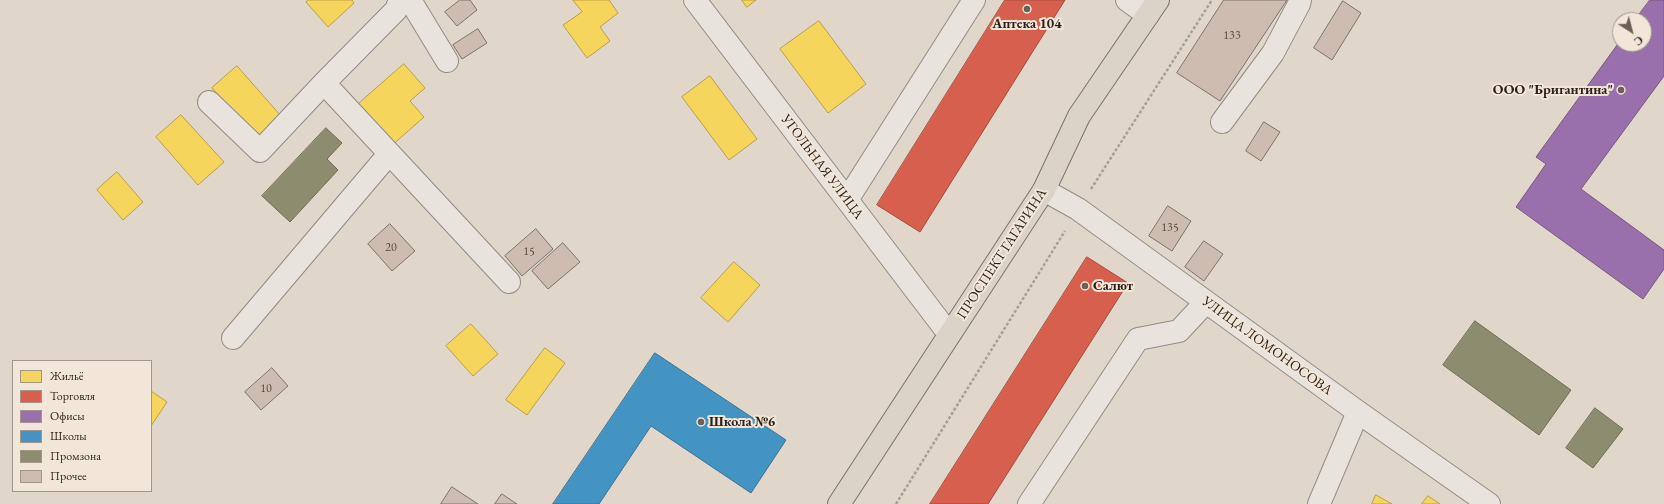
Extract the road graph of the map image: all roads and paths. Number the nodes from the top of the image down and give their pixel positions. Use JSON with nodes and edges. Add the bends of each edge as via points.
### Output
{"nodes":[{"id":1,"x":400,"y":0,"type":"edge"},
{"id":2,"x":410,"y":0,"type":"edge"},
{"id":3,"x":695,"y":0,"type":"edge"},
{"id":4,"x":974,"y":0,"type":"edge"},
{"id":5,"x":1127,"y":0,"type":"edge"},
{"id":6,"x":1212,"y":0,"type":"edge"},
{"id":7,"x":1300,"y":0,"type":"edge"},
{"id":8,"x":1153,"y":8,"type":"edge"},
{"id":9,"x":447,"y":61,"type":"dead end"},
{"id":10,"x":324,"y":83,"type":"junction"},
{"id":11,"x":209,"y":102,"type":"dead end"},
{"id":12,"x":1222,"y":122,"type":"dead end"},
{"id":13,"x":389,"y":154,"type":"junction"},
{"id":14,"x":1044,"y":190,"type":"junction"},
{"id":15,"x":847,"y":200,"type":"junction"},
{"id":16,"x":1078,"y":209,"type":"junction"},
{"id":17,"x":510,"y":282,"type":"dead end"},
{"id":18,"x":1206,"y":302,"type":"junction"},
{"id":19,"x":949,"y":334,"type":"junction"},
{"id":20,"x":234,"y":338,"type":"dead end"},
{"id":21,"x":1358,"y":412,"type":"junction"},
{"id":22,"x":839,"y":504,"type":"edge"},
{"id":23,"x":896,"y":504,"type":"edge"},
{"id":24,"x":1029,"y":504,"type":"edge"},
{"id":25,"x":1319,"y":504,"type":"edge"},
{"id":26,"x":1489,"y":504,"type":"edge"}],
"edges":[{"from":1,"to":10,"type":"street","via":[[396,10]]},
{"from":2,"to":9,"type":"street"},
{"from":3,"to":15,"type":"street","name":"УГОЛЬНАЯ УЛИЦА"},
{"from":4,"to":15,"type":"street"},
{"from":5,"to":8,"type":"street"},
{"from":6,"to":16,"type":"path"},
{"from":7,"to":12,"type":"street","via":[[1273,53]]},
{"from":8,"to":14,"type":"main road","name":"ПРОСПЕКТ ГАГАРИНА","via":[[1079,116]]},
{"from":10,"to":11,"type":"street","via":[[260,151]]},
{"from":10,"to":13,"type":"street"},
{"from":13,"to":17,"type":"street"},
{"from":13,"to":20,"type":"street"},
{"from":14,"to":16,"type":"street","name":"УЛИЦА ЛОМОНОСОВА"},
{"from":14,"to":19,"type":"main road","name":"ПРОСПЕКТ ГАГАРИНА"},
{"from":15,"to":19,"type":"street","name":"УГОЛЬНАЯ УЛИЦА"},
{"from":16,"to":18,"type":"street","name":"УЛИЦА ЛОМОНОСОВА"},
{"from":16,"to":23,"type":"path"},
{"from":18,"to":21,"type":"street","name":"УЛИЦА ЛОМОНОСОВА"},
{"from":18,"to":24,"type":"street","via":[[1179,332],[1138,339]]},
{"from":19,"to":22,"type":"main road","name":"ПРОСПЕКТ ГАГАРИНА"},
{"from":21,"to":25,"type":"street"},
{"from":21,"to":26,"type":"street","name":"УЛИЦА ЛОМОНОСОВА"}]}
